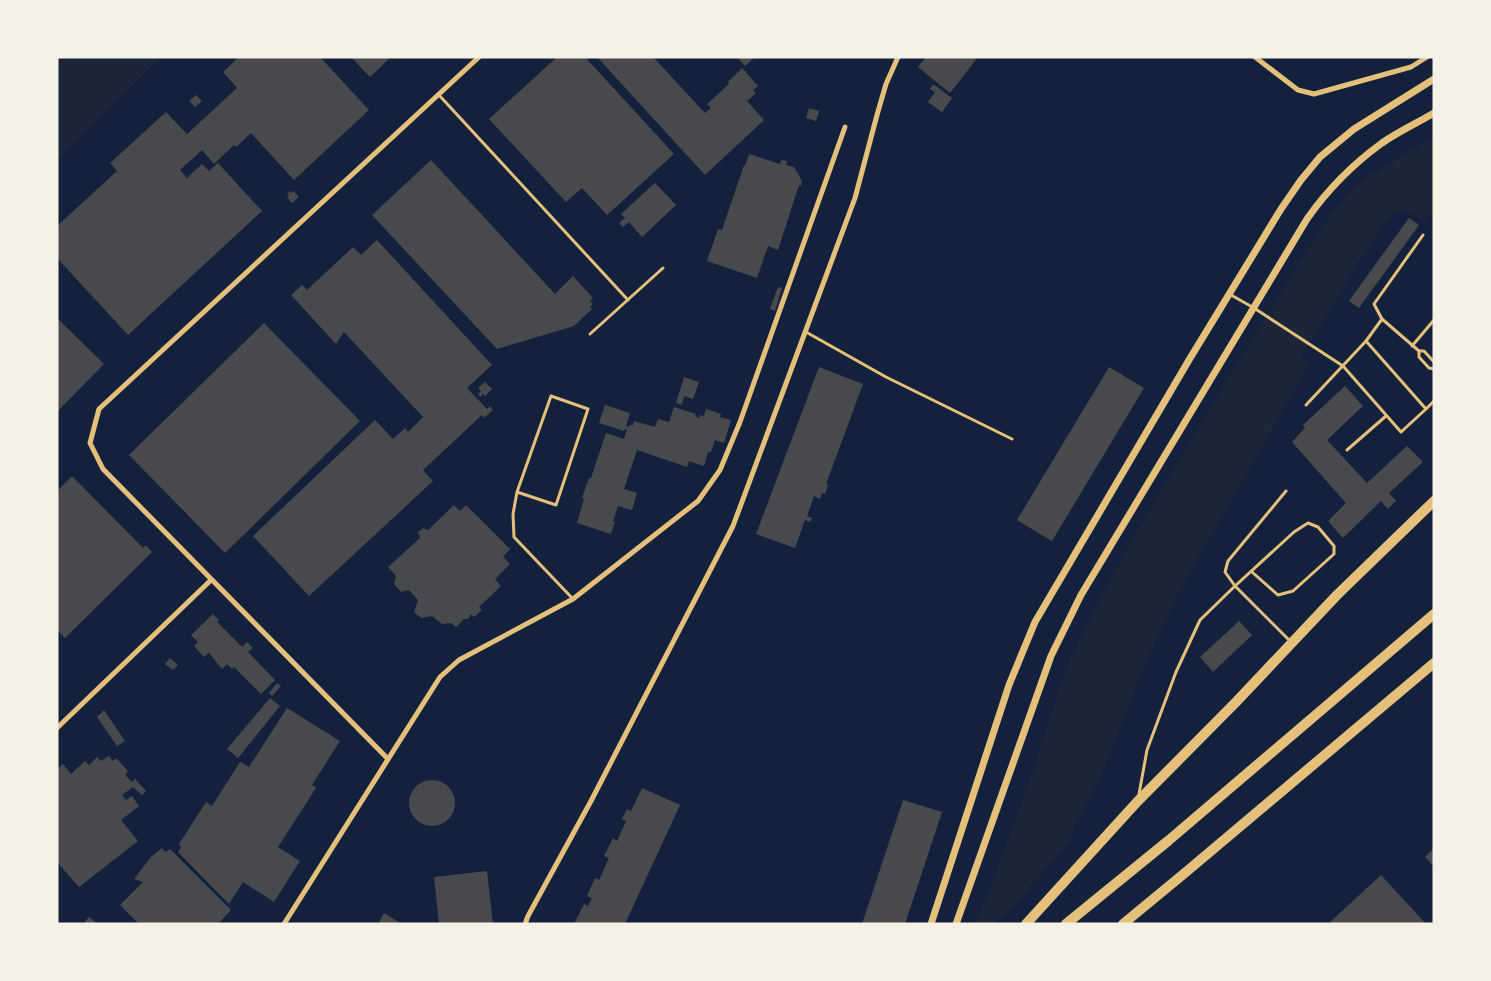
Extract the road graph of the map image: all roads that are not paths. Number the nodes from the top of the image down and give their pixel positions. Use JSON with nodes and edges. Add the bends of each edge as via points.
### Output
{"nodes":[{"id":1,"x":479,"y":57,"type":"edge"},
{"id":2,"x":898,"y":57,"type":"edge"},
{"id":3,"x":1255,"y":57,"type":"edge"},
{"id":4,"x":1427,"y":57,"type":"edge"},
{"id":5,"x":1434,"y":79,"type":"edge"},
{"id":6,"x":438,"y":94,"type":"junction"},
{"id":7,"x":1434,"y":113,"type":"edge"},
{"id":8,"x":845,"y":127,"type":"dead end"},
{"id":9,"x":1424,"y":234,"type":"dead end"},
{"id":10,"x":663,"y":268,"type":"dead end"},
{"id":11,"x":1229,"y":294,"type":"junction"},
{"id":12,"x":628,"y":300,"type":"junction"},
{"id":13,"x":1254,"y":308,"type":"junction"},
{"id":14,"x":1382,"y":319,"type":"junction"},
{"id":15,"x":1434,"y":320,"type":"edge"},
{"id":16,"x":805,"y":331,"type":"junction"},
{"id":17,"x":590,"y":334,"type":"dead end"},
{"id":18,"x":1366,"y":341,"type":"junction"},
{"id":19,"x":1412,"y":346,"type":"junction"},
{"id":20,"x":1419,"y":351,"type":"junction"},
{"id":21,"x":1434,"y":362,"type":"edge"},
{"id":22,"x":1343,"y":366,"type":"junction"},
{"id":23,"x":1434,"y":369,"type":"edge"},
{"id":24,"x":1434,"y":401,"type":"edge"},
{"id":25,"x":1306,"y":405,"type":"dead end"},
{"id":26,"x":1426,"y":409,"type":"junction"},
{"id":27,"x":1386,"y":416,"type":"junction"},
{"id":28,"x":1012,"y":439,"type":"dead end"},
{"id":29,"x":1347,"y":450,"type":"dead end"},
{"id":30,"x":1286,"y":490,"type":"dead end"},
{"id":31,"x":517,"y":492,"type":"junction"},
{"id":32,"x":1434,"y":501,"type":"edge"},
{"id":33,"x":1252,"y":572,"type":"junction"},
{"id":34,"x":211,"y":580,"type":"junction"},
{"id":35,"x":1235,"y":586,"type":"junction"},
{"id":36,"x":573,"y":599,"type":"junction"},
{"id":37,"x":1434,"y":614,"type":"edge"},
{"id":38,"x":1292,"y":642,"type":"junction"},
{"id":39,"x":1434,"y":663,"type":"edge"},
{"id":40,"x":57,"y":728,"type":"edge"},
{"id":41,"x":388,"y":759,"type":"junction"},
{"id":42,"x":1137,"y":802,"type":"junction"},
{"id":43,"x":284,"y":924,"type":"edge"},
{"id":44,"x":525,"y":924,"type":"edge"},
{"id":45,"x":931,"y":924,"type":"edge"},
{"id":46,"x":956,"y":924,"type":"edge"},
{"id":47,"x":1026,"y":924,"type":"edge"},
{"id":48,"x":1066,"y":924,"type":"edge"},
{"id":49,"x":1123,"y":924,"type":"edge"}],
"edges":[{"from":1,"to":6,"type":"street"},
{"from":2,"to":16,"type":"street","via":[[886,84],[855,198]]},
{"from":3,"to":4,"type":"street","via":[[1298,90],[1314,94],[1411,67]]},
{"from":5,"to":11,"type":"street","via":[[1354,129],[1320,157],[1281,209]]},
{"from":6,"to":12,"type":"lane"},
{"from":6,"to":34,"type":"street","via":[[99,409],[90,443],[103,469]]},
{"from":7,"to":13,"type":"street","via":[[1382,143],[1322,198]]},
{"from":8,"to":36,"type":"street","via":[[720,470],[698,501]]},
{"from":9,"to":14,"type":"lane","via":[[1374,304]]},
{"from":10,"to":12,"type":"lane"},
{"from":11,"to":13,"type":"lane"},
{"from":11,"to":45,"type":"street","via":[[1035,622],[1009,685]]},
{"from":12,"to":17,"type":"lane"},
{"from":13,"to":22,"type":"lane"},
{"from":13,"to":46,"type":"street","via":[[1081,595],[1051,657]]},
{"from":14,"to":18,"type":"lane"},
{"from":14,"to":19,"type":"lane"},
{"from":15,"to":19,"type":"lane"},
{"from":16,"to":28,"type":"lane","via":[[886,377]]},
{"from":16,"to":44,"type":"street","via":[[733,526]]},
{"from":18,"to":22,"type":"lane"},
{"from":18,"to":26,"type":"lane"},
{"from":19,"to":20,"type":"lane"},
{"from":20,"to":21,"type":"lane"},
{"from":20,"to":23,"type":"lane","via":[[1423,362]]},
{"from":22,"to":25,"type":"lane"},
{"from":22,"to":27,"type":"lane"},
{"from":24,"to":26,"type":"lane"},
{"from":26,"to":27,"type":"lane","via":[[1401,432]]},
{"from":27,"to":29,"type":"lane"},
{"from":30,"to":35,"type":"lane","via":[[1228,561],[1225,572]]},
{"from":31,"to":31,"type":"lane","via":[[550,396],[588,409],[556,505]]},
{"from":31,"to":36,"type":"lane","via":[[514,537]]},
{"from":32,"to":38,"type":"highway"},
{"from":33,"to":33,"type":"lane","via":[[1308,523],[1318,527],[1334,546],[1334,554],[1293,591],[1278,595]]},
{"from":33,"to":35,"type":"lane"},
{"from":34,"to":40,"type":"street"},
{"from":34,"to":41,"type":"street"},
{"from":35,"to":38,"type":"lane"},
{"from":35,"to":42,"type":"lane","via":[[1200,620],[1176,672],[1147,750]]},
{"from":36,"to":41,"type":"street","via":[[459,660],[440,677]]},
{"from":37,"to":48,"type":"highway"},
{"from":38,"to":42,"type":"highway"},
{"from":39,"to":49,"type":"highway"},
{"from":41,"to":43,"type":"street"},
{"from":42,"to":47,"type":"highway"}]}
